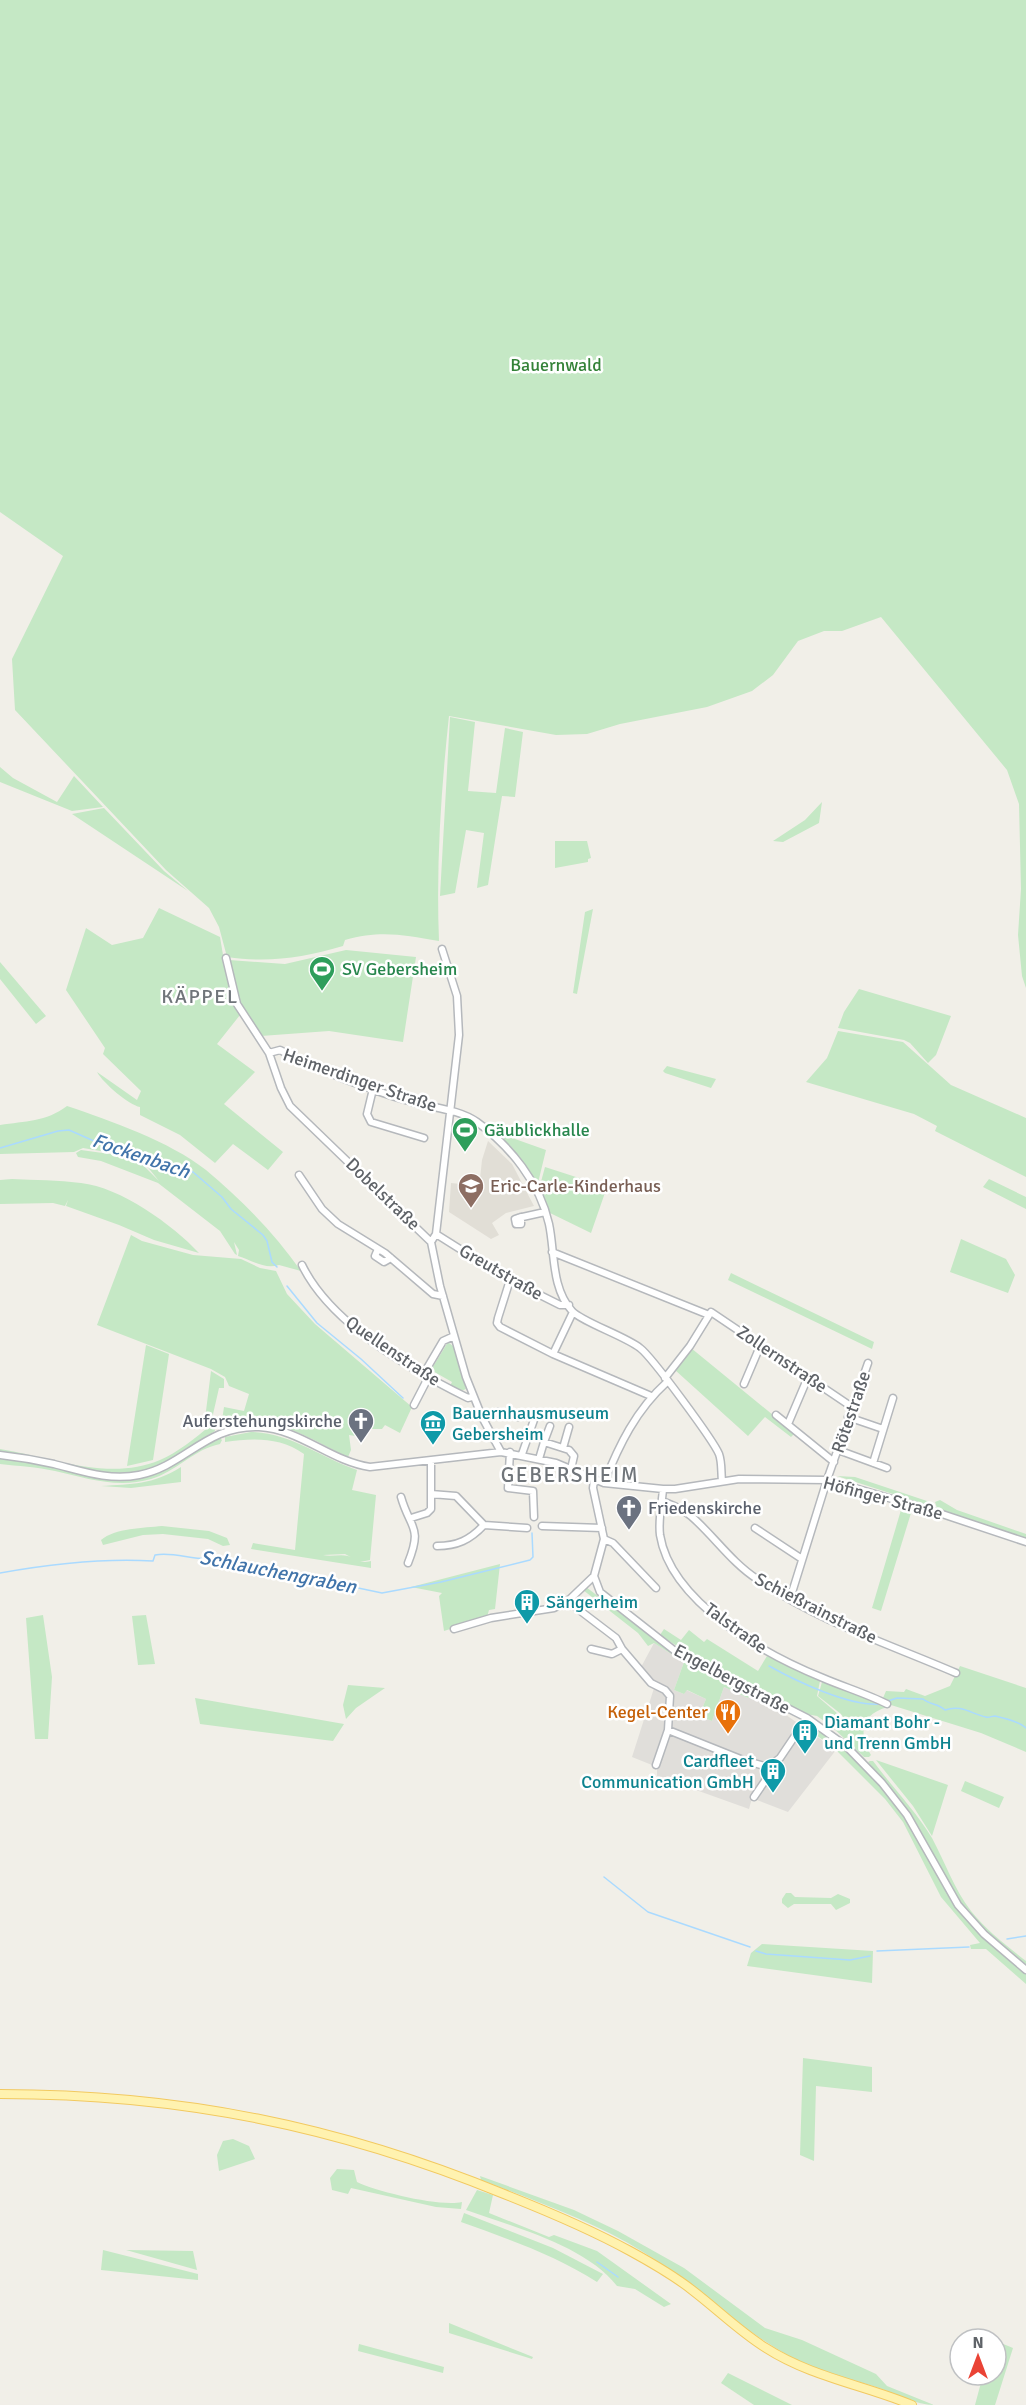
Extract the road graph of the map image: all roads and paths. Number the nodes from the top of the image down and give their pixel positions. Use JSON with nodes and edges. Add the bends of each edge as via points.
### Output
{"nodes":[{"id":1,"x":442,"y":949,"type":"dead end"},
{"id":2,"x":226,"y":958,"type":"dead end"},
{"id":3,"x":269,"y":1053,"type":"junction"},
{"id":4,"x":374,"y":1089,"type":"junction"},
{"id":5,"x":451,"y":1112,"type":"junction"},
{"id":6,"x":424,"y":1138,"type":"dead end"},
{"id":7,"x":298,"y":1175,"type":"dead end"},
{"id":8,"x":545,"y":1212,"type":"junction"},
{"id":9,"x":521,"y":1217,"type":"dead end"},
{"id":10,"x":436,"y":1234,"type":"junction"},
{"id":11,"x":431,"y":1242,"type":"junction"},
{"id":12,"x":552,"y":1252,"type":"junction"},
{"id":13,"x":302,"y":1265,"type":"dead end"},
{"id":14,"x":510,"y":1280,"type":"junction"},
{"id":15,"x":443,"y":1296,"type":"junction"},
{"id":16,"x":568,"y":1305,"type":"junction"},
{"id":17,"x":573,"y":1312,"type":"junction"},
{"id":18,"x":710,"y":1314,"type":"junction"},
{"id":19,"x":454,"y":1336,"type":"junction"},
{"id":20,"x":761,"y":1344,"type":"junction"},
{"id":21,"x":553,"y":1354,"type":"junction"},
{"id":22,"x":868,"y":1363,"type":"dead end"},
{"id":23,"x":425,"y":1376,"type":"junction"},
{"id":24,"x":808,"y":1377,"type":"junction"},
{"id":25,"x":666,"y":1380,"type":"junction"},
{"id":26,"x":744,"y":1384,"type":"dead end"},
{"id":27,"x":651,"y":1396,"type":"junction"},
{"id":28,"x":472,"y":1397,"type":"junction"},
{"id":29,"x":893,"y":1398,"type":"dead end"},
{"id":30,"x":414,"y":1405,"type":"dead end"},
{"id":31,"x":852,"y":1407,"type":"junction"},
{"id":32,"x":776,"y":1415,"type":"dead end"},
{"id":33,"x":482,"y":1417,"type":"junction"},
{"id":34,"x":518,"y":1417,"type":"dead end"},
{"id":35,"x":535,"y":1417,"type":"dead end"},
{"id":36,"x":849,"y":1417,"type":"junction"},
{"id":37,"x":788,"y":1424,"type":"junction"},
{"id":38,"x":550,"y":1426,"type":"dead end"},
{"id":39,"x":569,"y":1427,"type":"dead end"},
{"id":40,"x":884,"y":1429,"type":"junction"},
{"id":41,"x":544,"y":1442,"type":"junction"},
{"id":42,"x":564,"y":1448,"type":"junction"},
{"id":43,"x":838,"y":1450,"type":"junction"},
{"id":44,"x":501,"y":1452,"type":"junction"},
{"id":45,"x":510,"y":1452,"type":"junction"},
{"id":46,"x":0,"y":1455,"type":"edge"},
{"id":47,"x":522,"y":1455,"type":"junction"},
{"id":48,"x":538,"y":1459,"type":"junction"},
{"id":49,"x":431,"y":1462,"type":"junction"},
{"id":50,"x":834,"y":1462,"type":"junction"},
{"id":51,"x":873,"y":1463,"type":"junction"},
{"id":52,"x":887,"y":1468,"type":"dead end"},
{"id":53,"x":571,"y":1469,"type":"junction"},
{"id":54,"x":594,"y":1480,"type":"junction"},
{"id":55,"x":827,"y":1480,"type":"junction"},
{"id":56,"x":722,"y":1481,"type":"junction"},
{"id":57,"x":604,"y":1483,"type":"junction"},
{"id":58,"x":663,"y":1489,"type":"junction"},
{"id":59,"x":431,"y":1494,"type":"junction"},
{"id":60,"x":401,"y":1497,"type":"dead end"},
{"id":61,"x":662,"y":1501,"type":"junction"},
{"id":62,"x":534,"y":1517,"type":"dead end"},
{"id":63,"x":411,"y":1518,"type":"junction"},
{"id":64,"x":484,"y":1526,"type":"junction"},
{"id":65,"x":542,"y":1526,"type":"dead end"},
{"id":66,"x":527,"y":1528,"type":"dead end"},
{"id":67,"x":602,"y":1528,"type":"junction"},
{"id":68,"x":755,"y":1528,"type":"dead end"},
{"id":69,"x":604,"y":1539,"type":"junction"},
{"id":70,"x":1026,"y":1542,"type":"edge"},
{"id":71,"x":437,"y":1546,"type":"dead end"},
{"id":72,"x":802,"y":1559,"type":"junction"},
{"id":73,"x":408,"y":1563,"type":"dead end"},
{"id":74,"x":594,"y":1576,"type":"junction"},
{"id":75,"x":656,"y":1588,"type":"dead end"},
{"id":76,"x":570,"y":1599,"type":"junction"},
{"id":77,"x":790,"y":1599,"type":"junction"},
{"id":78,"x":454,"y":1629,"type":"dead end"},
{"id":79,"x":591,"y":1649,"type":"dead end"},
{"id":80,"x":622,"y":1649,"type":"junction"},
{"id":81,"x":956,"y":1674,"type":"dead end"},
{"id":82,"x":884,"y":1703,"type":"dead end"},
{"id":83,"x":807,"y":1718,"type":"junction"},
{"id":84,"x":668,"y":1730,"type":"junction"},
{"id":85,"x":656,"y":1765,"type":"dead end"},
{"id":86,"x":768,"y":1767,"type":"junction"},
{"id":87,"x":754,"y":1797,"type":"dead end"},
{"id":88,"x":1026,"y":1970,"type":"edge"},
{"id":89,"x":0,"y":2094,"type":"edge"},
{"id":90,"x":912,"y":2405,"type":"edge"}],
"edges":[{"from":1,"to":5,"type":"street","via":[[455,987],[459,1015]]},
{"from":2,"to":3,"type":"street","name":"Dobelstraße","via":[[237,1004]]},
{"from":3,"to":4,"type":"street","name":"Heimerdinger Straße","via":[[280,1050]]},
{"from":3,"to":11,"type":"street","name":"Dobelstraße","via":[[290,1106]]},
{"from":4,"to":5,"type":"street","name":"Heimerdinger Straße"},
{"from":4,"to":6,"type":"street","via":[[367,1114],[371,1122]]},
{"from":5,"to":8,"type":"street","name":"Heimerdinger Straße","via":[[473,1120],[510,1151],[524,1169]]},
{"from":5,"to":10,"type":"street"},
{"from":7,"to":15,"type":"street","via":[[321,1209],[378,1249],[375,1256],[384,1262],[391,1258],[433,1294]]},
{"from":8,"to":9,"type":"street"},
{"from":8,"to":12,"type":"street","name":"Heimerdinger Straße"},
{"from":10,"to":11,"type":"street"},
{"from":10,"to":14,"type":"street","name":"Greutstraße"},
{"from":11,"to":15,"type":"street","name":"Dobelstraße"},
{"from":12,"to":16,"type":"street","name":"Heimerdinger Straße","via":[[557,1280]]},
{"from":12,"to":18,"type":"street","name":"Zollernstraße"},
{"from":13,"to":23,"type":"street","name":"Quellenstraße","via":[[336,1311]]},
{"from":14,"to":16,"type":"street","name":"Greutstraße","via":[[560,1305]]},
{"from":14,"to":21,"type":"street","via":[[497,1323]]},
{"from":15,"to":19,"type":"street","name":"Dobelstraße"},
{"from":16,"to":17,"type":"street","name":"Heimerdinger Straße"},
{"from":17,"to":21,"type":"street"},
{"from":17,"to":25,"type":"street","name":"Heimerdinger Straße","via":[[640,1348]]},
{"from":18,"to":20,"type":"street","name":"Zollernstraße"},
{"from":18,"to":25,"type":"street"},
{"from":19,"to":23,"type":"street","via":[[443,1341]]},
{"from":19,"to":28,"type":"street","name":"Dobelstraße"},
{"from":20,"to":24,"type":"street","name":"Zollernstraße"},
{"from":20,"to":26,"type":"street"},
{"from":21,"to":27,"type":"street"},
{"from":22,"to":31,"type":"street","name":"Rötestraße"},
{"from":23,"to":28,"type":"street","name":"Quellenstraße"},
{"from":23,"to":30,"type":"street"},
{"from":24,"to":31,"type":"street","name":"Zollernstraße"},
{"from":24,"to":37,"type":"street"},
{"from":25,"to":27,"type":"street"},
{"from":25,"to":56,"type":"street","name":"Heimerdinger Straße","via":[[718,1452]]},
{"from":27,"to":57,"type":"street","via":[[613,1460]]},
{"from":28,"to":33,"type":"street","name":"Dobelstraße"},
{"from":29,"to":40,"type":"street"},
{"from":31,"to":36,"type":"street","name":"Rötestraße"},
{"from":32,"to":37,"type":"street"},
{"from":33,"to":34,"type":"street","via":[[498,1412]]},
{"from":33,"to":44,"type":"street","name":"Dobelstraße"},
{"from":35,"to":47,"type":"street"},
{"from":36,"to":40,"type":"street"},
{"from":36,"to":43,"type":"street","name":"Rötestraße"},
{"from":37,"to":50,"type":"street"},
{"from":38,"to":41,"type":"street"},
{"from":39,"to":42,"type":"street"},
{"from":40,"to":51,"type":"street"},
{"from":41,"to":42,"type":"street"},
{"from":41,"to":48,"type":"street"},
{"from":42,"to":53,"type":"street","via":[[574,1456]]},
{"from":43,"to":50,"type":"street","name":"Rötestraße"},
{"from":43,"to":51,"type":"street"},
{"from":44,"to":45,"type":"street","name":"Höfinger Straße"},
{"from":44,"to":49,"type":"street","name":"Höfinger Straße"},
{"from":45,"to":47,"type":"street","name":"Höfinger Straße"},
{"from":45,"to":62,"type":"street","via":[[508,1488],[533,1491]]},
{"from":46,"to":49,"type":"street","name":"Höfinger Straße","via":[[101,1476],[126,1477],[159,1469],[206,1440],[239,1428],[268,1428],[309,1442],[351,1463],[370,1467]]},
{"from":47,"to":48,"type":"street","name":"Höfinger Straße"},
{"from":48,"to":53,"type":"street","name":"Höfinger Straße"},
{"from":49,"to":59,"type":"street"},
{"from":50,"to":55,"type":"street","name":"Rötestraße"},
{"from":51,"to":52,"type":"street"},
{"from":53,"to":54,"type":"street","name":"Höfinger Straße"},
{"from":54,"to":57,"type":"street","name":"Höfinger Straße"},
{"from":54,"to":67,"type":"street","via":[[592,1488]]},
{"from":55,"to":56,"type":"street","name":"Höfinger Straße"},
{"from":55,"to":70,"type":"street","name":"Höfinger Straße"},
{"from":55,"to":72,"type":"street","name":"Rötestraße"},
{"from":56,"to":58,"type":"street","name":"Höfinger Straße"},
{"from":57,"to":58,"type":"street","name":"Höfinger Straße"},
{"from":58,"to":61,"type":"street","name":"Talstraße"},
{"from":59,"to":63,"type":"street","via":[[429,1512]]},
{"from":59,"to":64,"type":"street","via":[[456,1496]]},
{"from":60,"to":63,"type":"street"},
{"from":61,"to":77,"type":"street","name":"Schießrainstraße","via":[[689,1514],[733,1561],[756,1580]]},
{"from":61,"to":82,"type":"street","name":"Talstraße","via":[[663,1545],[677,1575],[691,1593],[753,1644]]},
{"from":63,"to":73,"type":"street","via":[[416,1540]]},
{"from":64,"to":66,"type":"street"},
{"from":64,"to":71,"type":"street","via":[[454,1546]]},
{"from":65,"to":67,"type":"street"},
{"from":67,"to":69,"type":"street"},
{"from":68,"to":72,"type":"street"},
{"from":69,"to":74,"type":"street"},
{"from":69,"to":75,"type":"street"},
{"from":72,"to":77,"type":"street","name":"Rötestraße"},
{"from":74,"to":76,"type":"street"},
{"from":74,"to":83,"type":"street","name":"Engelbergstraße","via":[[600,1592],[675,1651]]},
{"from":76,"to":78,"type":"street","via":[[540,1612],[491,1618]]},
{"from":76,"to":80,"type":"street","via":[[616,1638]]},
{"from":77,"to":81,"type":"street","name":"Schießrainstraße","via":[[859,1634]]},
{"from":79,"to":80,"type":"street","via":[[612,1654]]},
{"from":80,"to":84,"type":"street","via":[[651,1683],[670,1696]]},
{"from":83,"to":86,"type":"street","via":[[780,1758]]},
{"from":83,"to":88,"type":"street","name":"Engelbergstraße","via":[[846,1746],[876,1775],[907,1815],[949,1892],[972,1922]]},
{"from":84,"to":85,"type":"street"},
{"from":84,"to":86,"type":"street"},
{"from":86,"to":87,"type":"street","via":[[769,1775]]},
{"from":89,"to":90,"type":"main road","via":[[121,2098],[213,2109],[277,2121],[408,2158],[544,2210],[629,2250],[692,2290],[764,2348],[802,2368]]}]}
